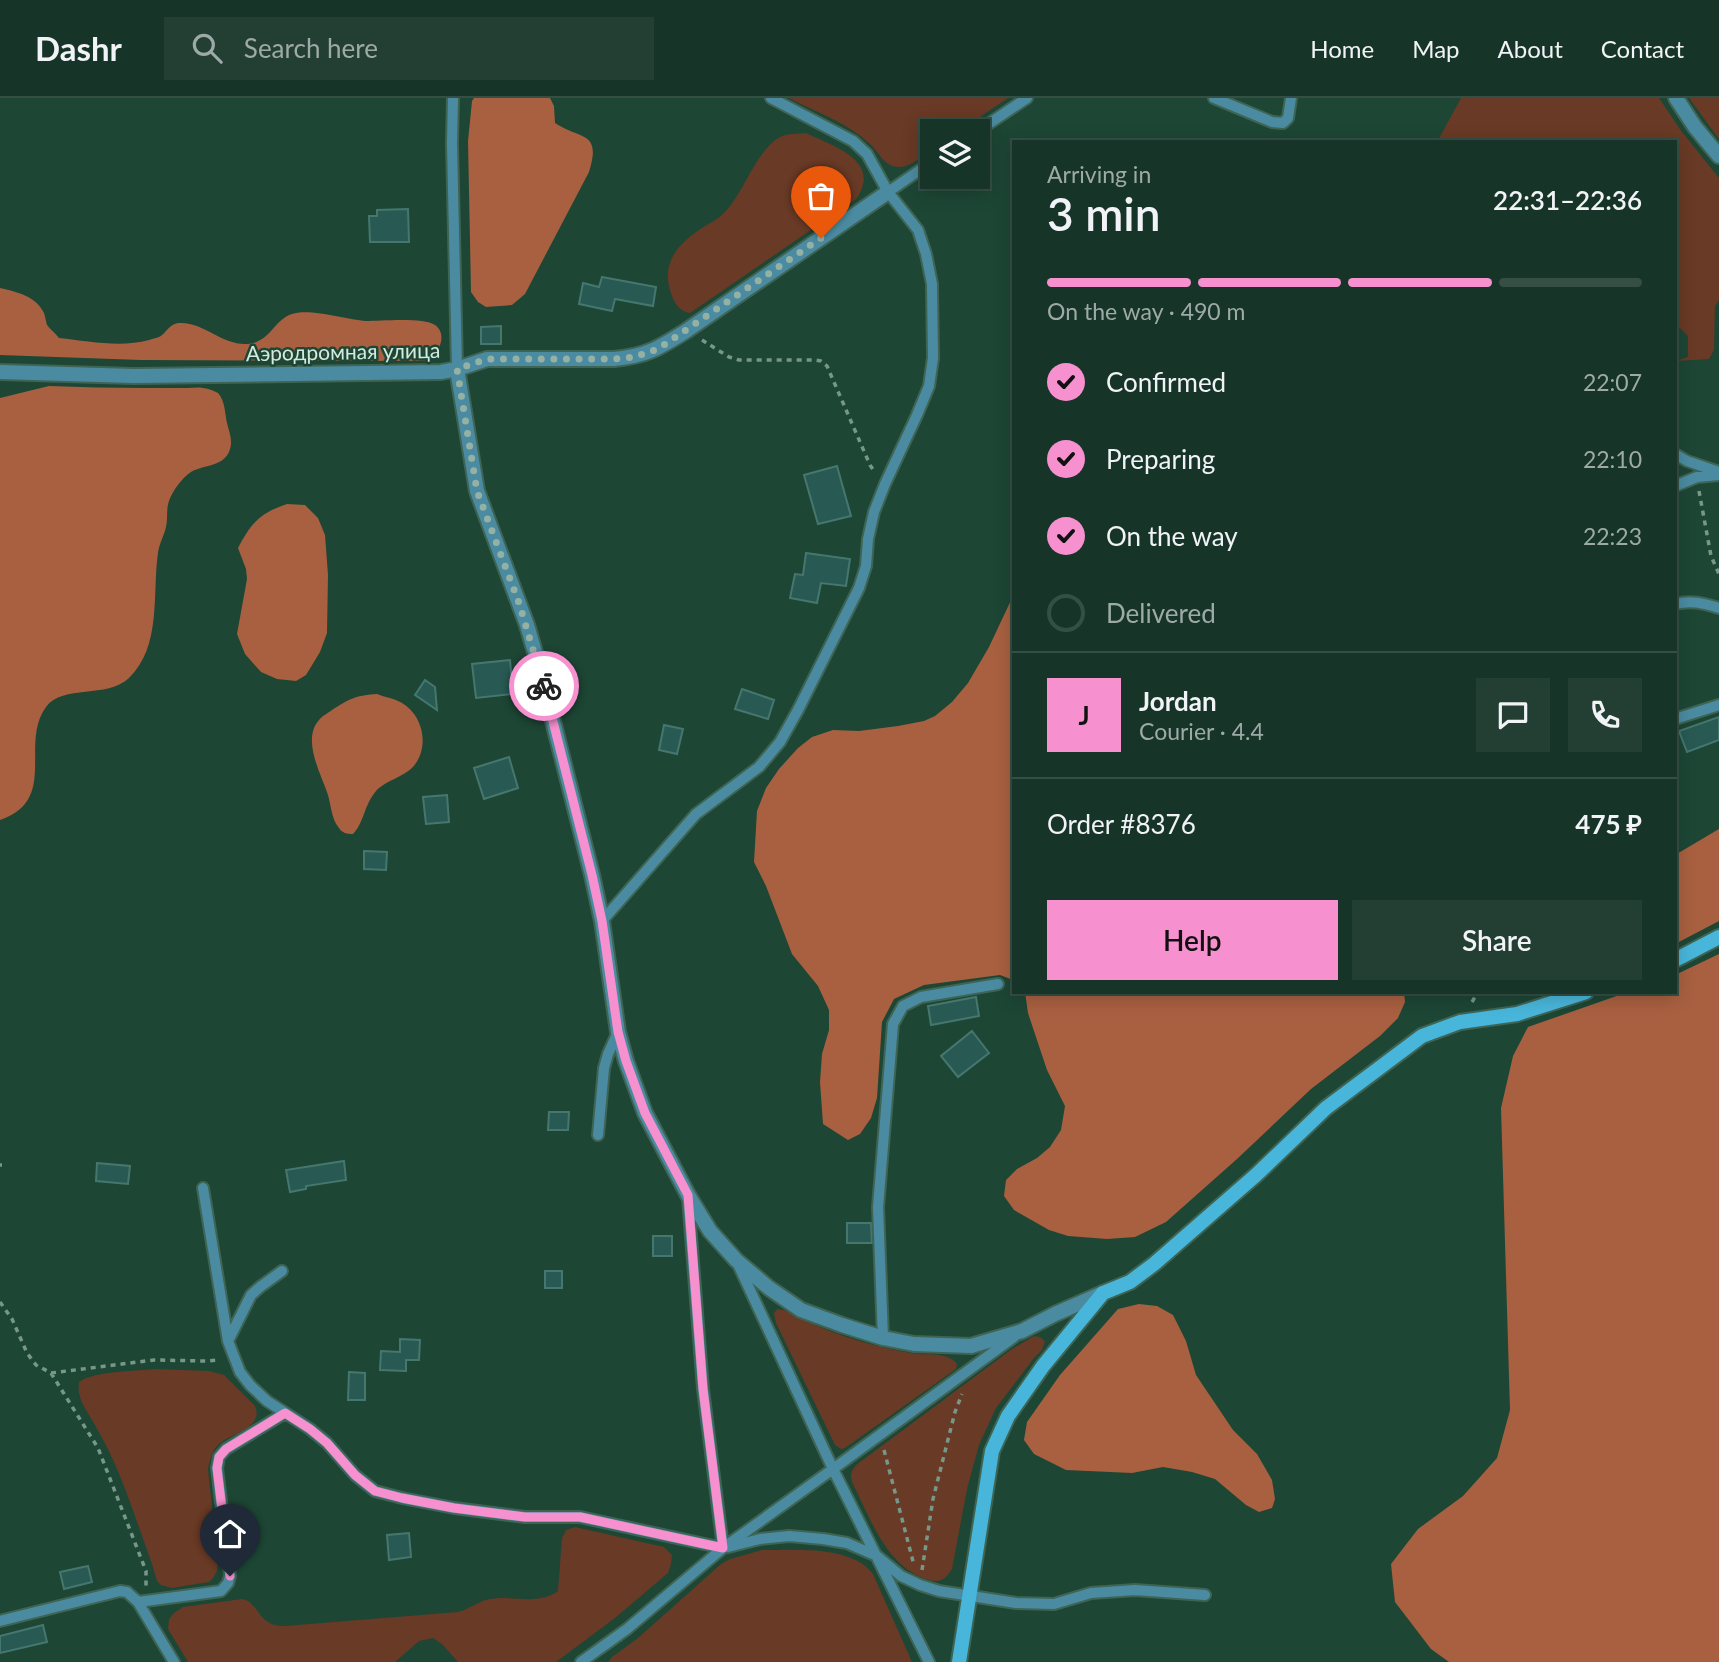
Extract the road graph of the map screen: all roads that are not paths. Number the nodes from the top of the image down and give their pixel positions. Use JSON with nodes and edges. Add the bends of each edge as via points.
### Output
{"nodes":[{"id":1,"x":453,"y":98,"type":"edge"},
{"id":2,"x":771,"y":98,"type":"edge"},
{"id":3,"x":1027,"y":98,"type":"edge"},
{"id":4,"x":1214,"y":98,"type":"edge"},
{"id":5,"x":1291,"y":98,"type":"edge"},
{"id":6,"x":1676,"y":98,"type":"edge"},
{"id":7,"x":990,"y":123,"type":"edge"},
{"id":8,"x":1719,"y":156,"type":"edge"},
{"id":9,"x":920,"y":170,"type":"edge"},
{"id":10,"x":888,"y":192,"type":"junction"},
{"id":11,"x":457,"y":369,"type":"junction"},
{"id":12,"x":0,"y":372,"type":"edge"},
{"id":13,"x":1677,"y":455,"type":"edge"},
{"id":14,"x":1719,"y":474,"type":"edge"},
{"id":15,"x":1677,"y":485,"type":"edge"},
{"id":16,"x":1677,"y":603,"type":"edge"},
{"id":17,"x":1719,"y":608,"type":"edge"},
{"id":18,"x":1719,"y":705,"type":"edge"},
{"id":19,"x":1677,"y":718,"type":"edge"},
{"id":20,"x":602,"y":921,"type":"junction"},
{"id":21,"x":1719,"y":937,"type":"edge"},
{"id":22,"x":1677,"y":959,"type":"edge"},
{"id":23,"x":998,"y":984,"type":"dead end"},
{"id":24,"x":1580,"y":994,"type":"edge"},
{"id":25,"x":618,"y":1032,"type":"junction"},
{"id":26,"x":598,"y":1135,"type":"dead end"},
{"id":27,"x":203,"y":1188,"type":"dead end"},
{"id":28,"x":688,"y":1195,"type":"junction"},
{"id":29,"x":736,"y":1260,"type":"junction"},
{"id":30,"x":282,"y":1271,"type":"dead end"},
{"id":31,"x":1104,"y":1293,"type":"junction"},
{"id":32,"x":1022,"y":1331,"type":"junction"},
{"id":33,"x":883,"y":1338,"type":"junction"},
{"id":34,"x":229,"y":1341,"type":"junction"},
{"id":35,"x":285,"y":1413,"type":"junction"},
{"id":36,"x":833,"y":1469,"type":"junction"},
{"id":37,"x":723,"y":1548,"type":"junction"},
{"id":38,"x":877,"y":1556,"type":"junction"},
{"id":39,"x":970,"y":1595,"type":"junction"},
{"id":40,"x":1205,"y":1595,"type":"dead end"},
{"id":41,"x":138,"y":1602,"type":"junction"},
{"id":42,"x":0,"y":1621,"type":"edge"},
{"id":43,"x":174,"y":1662,"type":"edge"},
{"id":44,"x":581,"y":1662,"type":"edge"},
{"id":45,"x":929,"y":1662,"type":"edge"},
{"id":46,"x":959,"y":1662,"type":"edge"}],
"edges":[{"from":1,"to":11,"type":"lane"},
{"from":2,"to":10,"type":"lane","via":[[853,141],[867,154]]},
{"from":3,"to":7,"type":"lane"},
{"from":4,"to":5,"type":"lane","via":[[1283,123]]},
{"from":6,"to":8,"type":"street"},
{"from":9,"to":10,"type":"lane"},
{"from":10,"to":11,"type":"street","name":"Аэродромная улица","via":[[658,349],[614,359],[487,359]]},
{"from":10,"to":20,"type":"lane","via":[[918,230],[926,254],[932,284],[933,358],[929,386],[872,521],[859,588],[780,742],[759,767],[696,814]]},
{"from":11,"to":12,"type":"street","name":"Аэродромная улица","via":[[134,376]]},
{"from":11,"to":20,"type":"street","via":[[477,491],[539,666]]},
{"from":13,"to":14,"type":"lane"},
{"from":14,"to":15,"type":"lane"},
{"from":16,"to":17,"type":"lane","via":[[1700,602]]},
{"from":18,"to":19,"type":"lane"},
{"from":20,"to":25,"type":"street"},
{"from":21,"to":22,"type":"main road"},
{"from":23,"to":33,"type":"lane","via":[[921,997],[903,1006],[893,1024],[878,1207]]},
{"from":24,"to":31,"type":"main road","via":[[1517,1014],[1460,1022],[1422,1036],[1326,1108],[1154,1264],[1130,1282]]},
{"from":25,"to":26,"type":"lane","via":[[604,1068]]},
{"from":25,"to":28,"type":"street","via":[[645,1113]]},
{"from":27,"to":34,"type":"lane"},
{"from":28,"to":29,"type":"street","via":[[709,1231]]},
{"from":28,"to":37,"type":"lane","via":[[703,1389]]},
{"from":29,"to":33,"type":"street","via":[[801,1310]]},
{"from":29,"to":36,"type":"lane"},
{"from":30,"to":34,"type":"lane","via":[[251,1295]]},
{"from":31,"to":32,"type":"street"},
{"from":31,"to":39,"type":"main road","via":[[1043,1366],[1002,1427],[992,1451]]},
{"from":32,"to":33,"type":"street","via":[[971,1346]]},
{"from":32,"to":36,"type":"lane"},
{"from":34,"to":35,"type":"lane","via":[[250,1385]]},
{"from":35,"to":37,"type":"lane","via":[[327,1443],[375,1491],[454,1508],[525,1517],[580,1517]]},
{"from":35,"to":41,"type":"lane","via":[[219,1457],[228,1583],[221,1591]]},
{"from":36,"to":37,"type":"lane"},
{"from":36,"to":38,"type":"lane"},
{"from":37,"to":38,"type":"lane","via":[[789,1536],[847,1543]]},
{"from":37,"to":44,"type":"lane"},
{"from":38,"to":39,"type":"lane","via":[[920,1585]]},
{"from":38,"to":45,"type":"lane"},
{"from":39,"to":40,"type":"lane","via":[[1054,1604],[1091,1593],[1135,1590]]},
{"from":39,"to":46,"type":"main road"},
{"from":41,"to":42,"type":"lane","via":[[120,1591]]},
{"from":41,"to":43,"type":"lane"}]}
